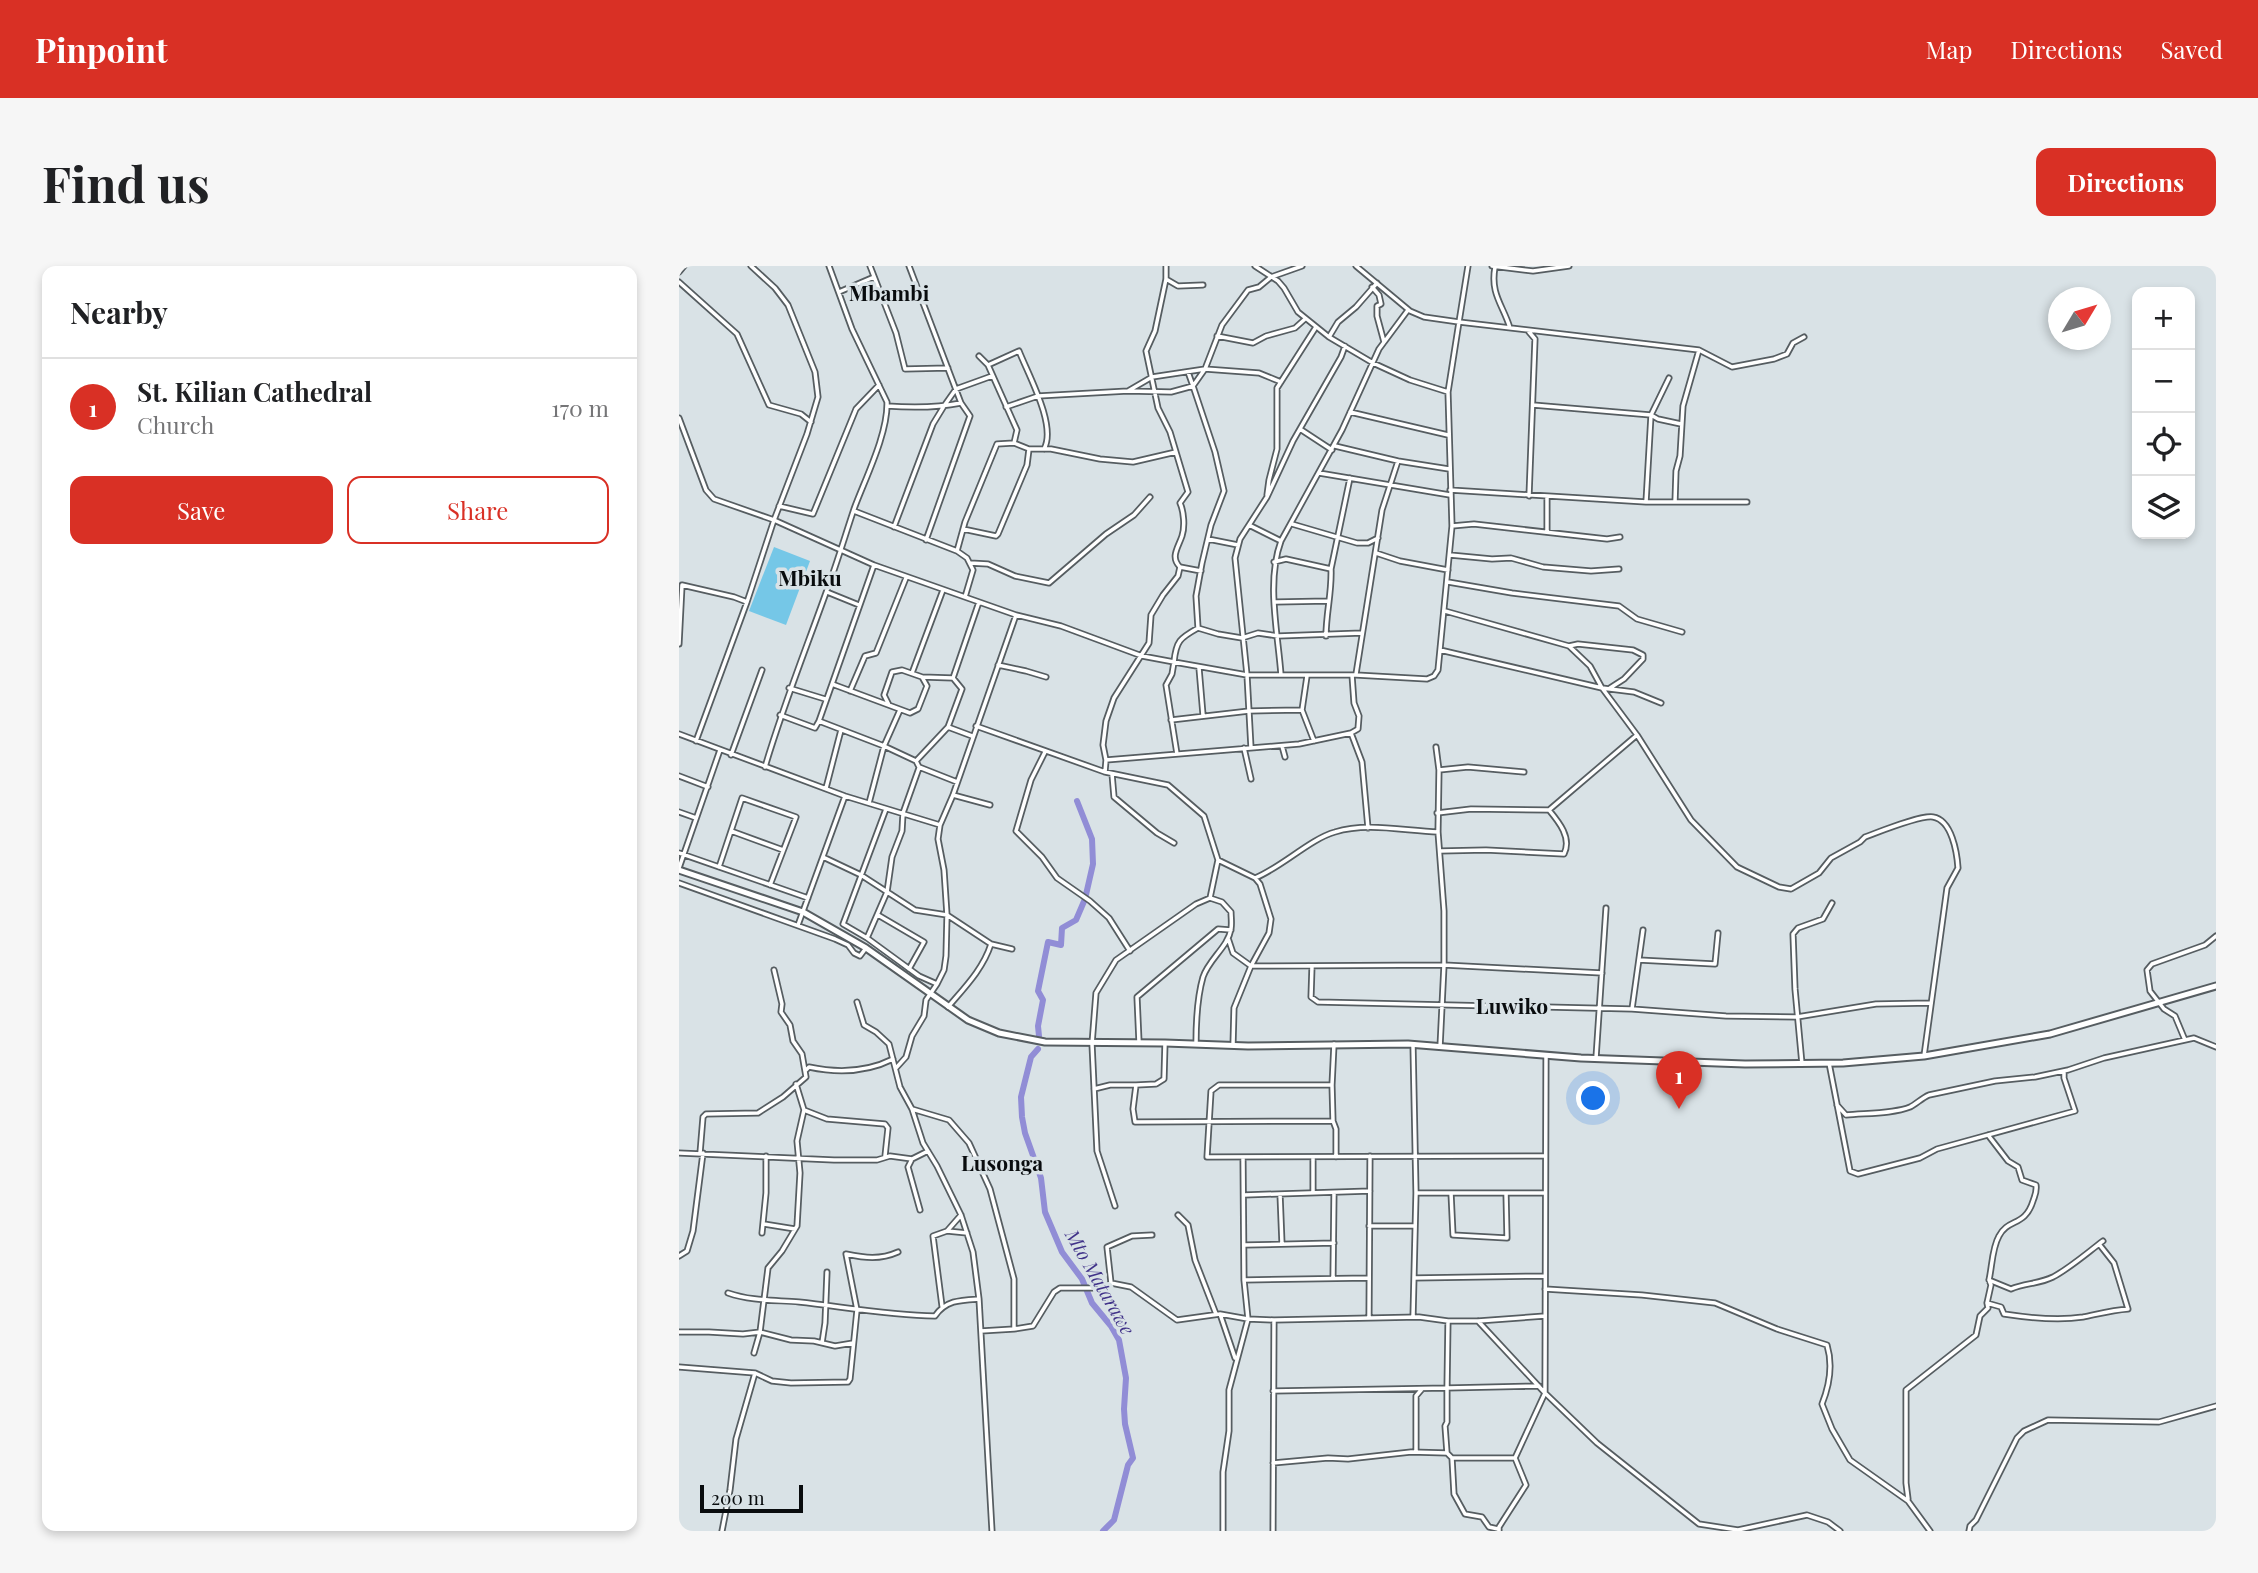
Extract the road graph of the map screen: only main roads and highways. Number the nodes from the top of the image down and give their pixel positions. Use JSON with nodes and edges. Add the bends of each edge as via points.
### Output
{"nodes":[{"id":1,"x":679,"y":869,"type":"edge"},
{"id":2,"x":2216,"y":986,"type":"edge"}],
"edges":[{"from":1,"to":2,"type":"main road","via":[[803,912],[866,948],[968,1020],[999,1033],[1045,1042],[1413,1045],[1595,1058],[1829,1063],[1924,1056],[2050,1034]]}]}
